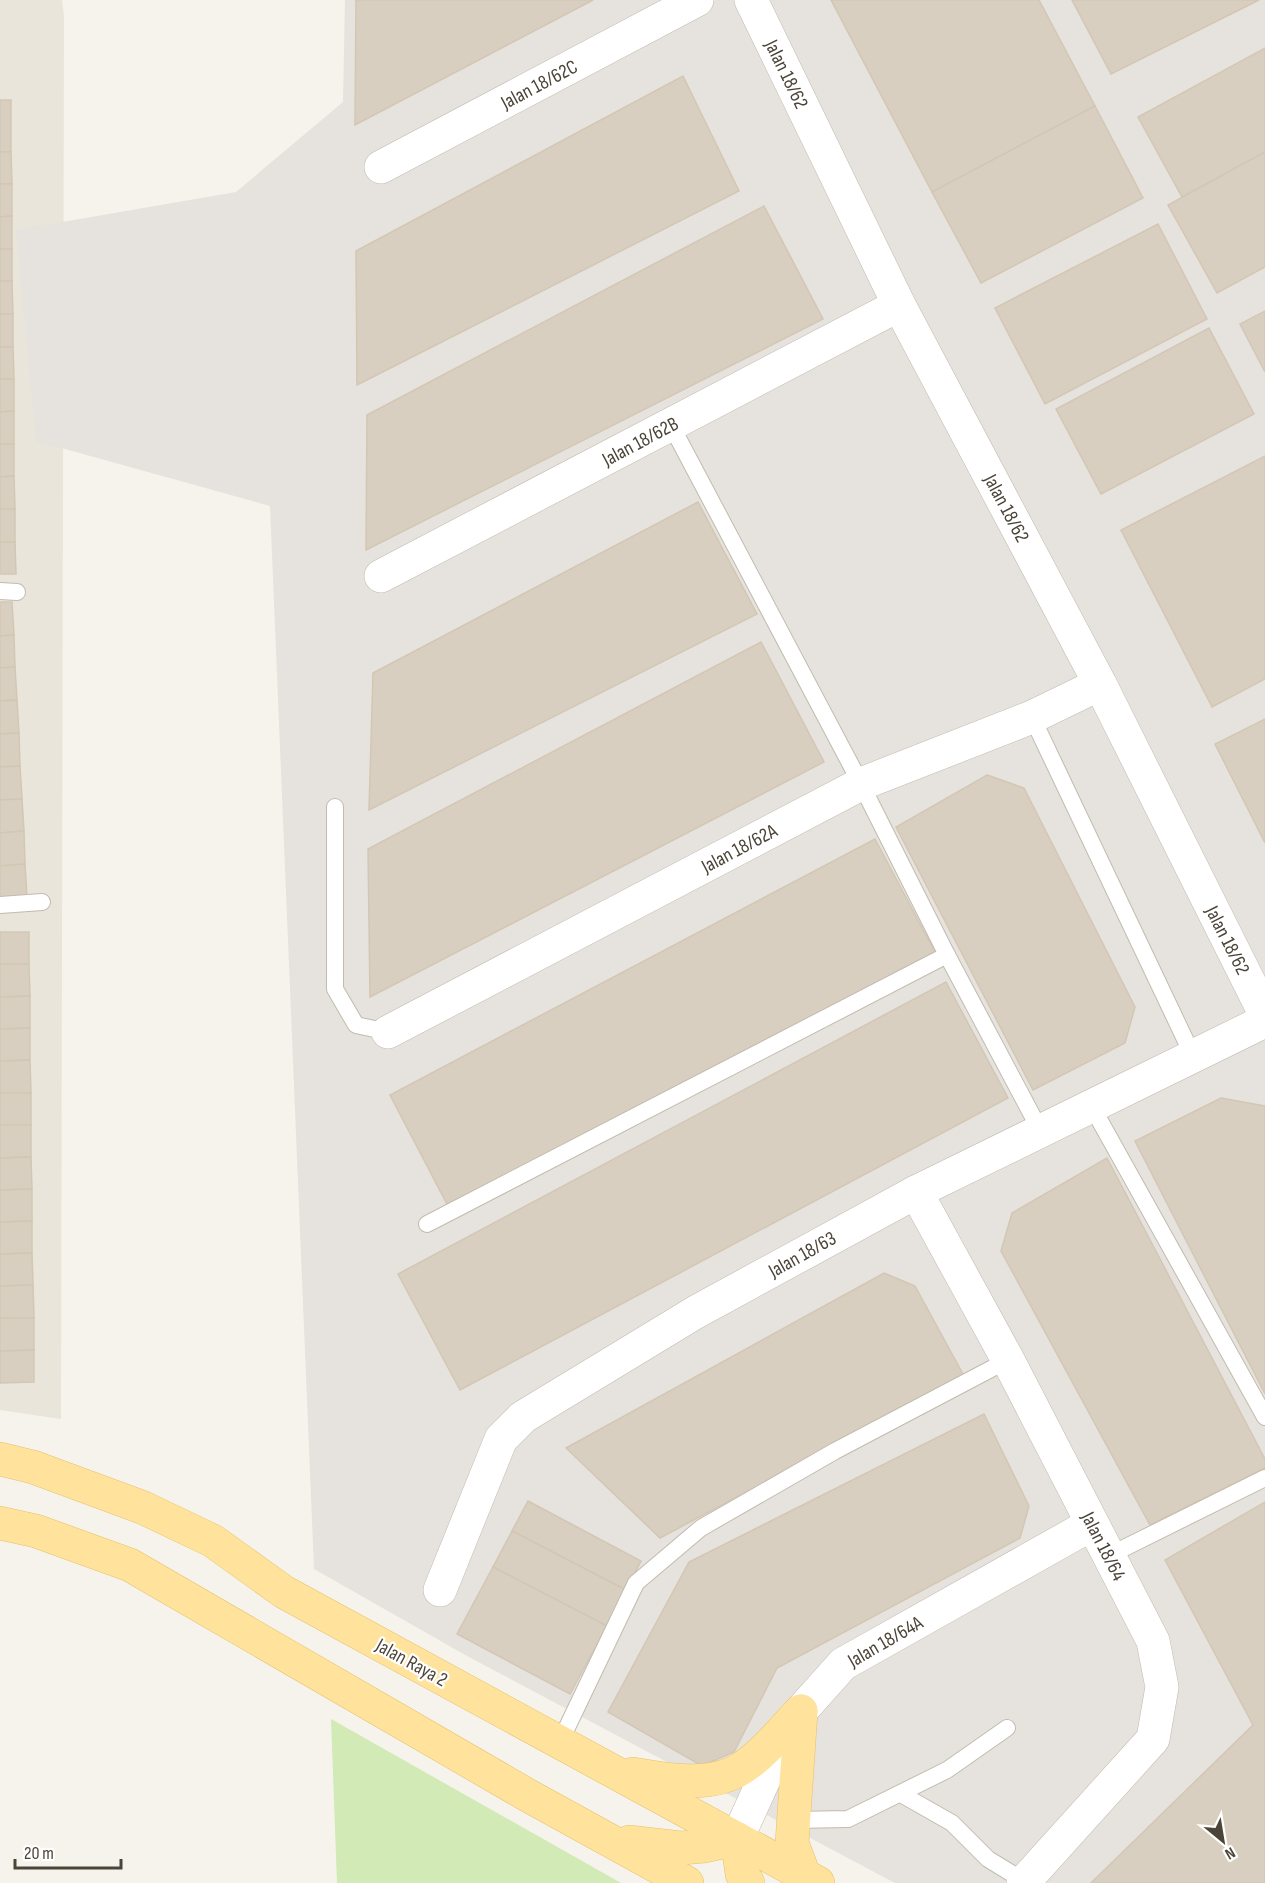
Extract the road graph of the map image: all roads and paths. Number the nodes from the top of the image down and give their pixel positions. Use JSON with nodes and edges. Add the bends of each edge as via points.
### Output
{"nodes":[{"id":1,"x":697,"y":0,"type":"edge"},
{"id":2,"x":751,"y":0,"type":"edge"},
{"id":3,"x":381,"y":167,"type":"dead end"},
{"id":4,"x":899,"y":305,"type":"junction"},
{"id":5,"x":671,"y":425,"type":"junction"},
{"id":6,"x":381,"y":576,"type":"dead end"},
{"id":7,"x":1100,"y":684,"type":"junction"},
{"id":8,"x":1032,"y":717,"type":"junction"},
{"id":9,"x":861,"y":784,"type":"junction"},
{"id":10,"x":335,"y":807,"type":"dead end"},
{"id":11,"x":42,"y":902,"type":"dead end"},
{"id":12,"x":0,"y":905,"type":"edge"},
{"id":13,"x":947,"y":956,"type":"junction"},
{"id":14,"x":1265,"y":1014,"type":"edge"},
{"id":15,"x":1265,"y":1021,"type":"edge"},
{"id":16,"x":388,"y":1032,"type":"joint"},
{"id":17,"x":1193,"y":1056,"type":"junction"},
{"id":18,"x":1091,"y":1105,"type":"junction"},
{"id":19,"x":1040,"y":1130,"type":"junction"},
{"id":20,"x":916,"y":1192,"type":"junction"},
{"id":21,"x":428,"y":1224,"type":"dead end"},
{"id":22,"x":1008,"y":1360,"type":"junction"},
{"id":23,"x":1265,"y":1417,"type":"edge"},
{"id":24,"x":0,"y":1459,"type":"edge"},
{"id":25,"x":1265,"y":1478,"type":"edge"},
{"id":26,"x":0,"y":1523,"type":"edge"},
{"id":27,"x":1092,"y":1524,"type":"junction"},
{"id":28,"x":1108,"y":1556,"type":"junction"},
{"id":29,"x":440,"y":1590,"type":"dead end"},
{"id":30,"x":801,"y":1711,"type":"junction"},
{"id":31,"x":1007,"y":1728,"type":"dead end"},
{"id":32,"x":560,"y":1743,"type":"junction"},
{"id":33,"x":610,"y":1770,"type":"junction"},
{"id":34,"x":901,"y":1794,"type":"junction"},
{"id":35,"x":793,"y":1820,"type":"junction"},
{"id":36,"x":740,"y":1832,"type":"junction"},
{"id":37,"x":606,"y":1838,"type":"junction"},
{"id":38,"x":811,"y":1879,"type":"edge"},
{"id":39,"x":1023,"y":1882,"type":"edge"},
{"id":40,"x":687,"y":1883,"type":"edge"},
{"id":41,"x":748,"y":1883,"type":"edge"}],
"edges":[{"from":1,"to":3,"type":"street","name":"Jalan 18/62C"},
{"from":2,"to":4,"type":"street","name":"Jalan 18/62"},
{"from":4,"to":5,"type":"street","name":"Jalan 18/62B"},
{"from":4,"to":7,"type":"street","name":"Jalan 18/62"},
{"from":5,"to":6,"type":"street","name":"Jalan 18/62B"},
{"from":5,"to":9,"type":"lane"},
{"from":7,"to":8,"type":"street","name":"Jalan 18/62A"},
{"from":7,"to":14,"type":"street","name":"Jalan 18/62"},
{"from":8,"to":9,"type":"street","name":"Jalan 18/62A"},
{"from":8,"to":17,"type":"lane"},
{"from":9,"to":13,"type":"lane"},
{"from":9,"to":16,"type":"street","name":"Jalan 18/62A"},
{"from":10,"to":16,"type":"lane","via":[[335,989],[356,1025]]},
{"from":11,"to":12,"type":"lane"},
{"from":13,"to":19,"type":"lane"},
{"from":13,"to":21,"type":"lane"},
{"from":15,"to":17,"type":"street","name":"Jalan 18/63"},
{"from":17,"to":18,"type":"street","name":"Jalan 18/63"},
{"from":18,"to":19,"type":"street","name":"Jalan 18/63"},
{"from":18,"to":23,"type":"lane"},
{"from":19,"to":20,"type":"street","name":"Jalan 18/63"},
{"from":20,"to":22,"type":"street","name":"Jalan 18/64"},
{"from":20,"to":29,"type":"street","name":"Jalan 18/63","via":[[696,1312],[523,1417],[501,1439]]},
{"from":22,"to":27,"type":"street","name":"Jalan 18/64"},
{"from":22,"to":32,"type":"lane","via":[[835,1451],[701,1528],[636,1583]]},
{"from":24,"to":32,"type":"main road","name":"Jalan Raya 2","via":[[104,1492],[213,1541],[284,1592]]},
{"from":25,"to":28,"type":"lane"},
{"from":26,"to":37,"type":"main road","via":[[36,1531],[130,1565]]},
{"from":27,"to":28,"type":"street","name":"Jalan 18/64"},
{"from":27,"to":30,"type":"street","name":"Jalan 18/64A","via":[[843,1664]]},
{"from":28,"to":39,"type":"street","name":"Jalan 18/64","via":[[1153,1641],[1162,1687],[1154,1738]]},
{"from":30,"to":33,"type":"main road","via":[[745,1767],[727,1775],[674,1781]]},
{"from":30,"to":35,"type":"main road"},
{"from":30,"to":36,"type":"street","name":"Jalan 18/64A","via":[[775,1755]]},
{"from":31,"to":34,"type":"lane","via":[[947,1770]]},
{"from":32,"to":33,"type":"main road","name":"Jalan Raya 2"},
{"from":33,"to":36,"type":"main road","name":"Jalan Raya 2"},
{"from":34,"to":35,"type":"lane","via":[[848,1819]]},
{"from":34,"to":39,"type":"lane","via":[[952,1823],[988,1858]]},
{"from":35,"to":38,"type":"main road","via":[[792,1843]]},
{"from":36,"to":37,"type":"main road","via":[[705,1846],[681,1848]]},
{"from":36,"to":38,"type":"main road","name":"Jalan Raya 2"},
{"from":36,"to":41,"type":"main road","via":[[742,1874]]},
{"from":37,"to":40,"type":"main road"}]}
